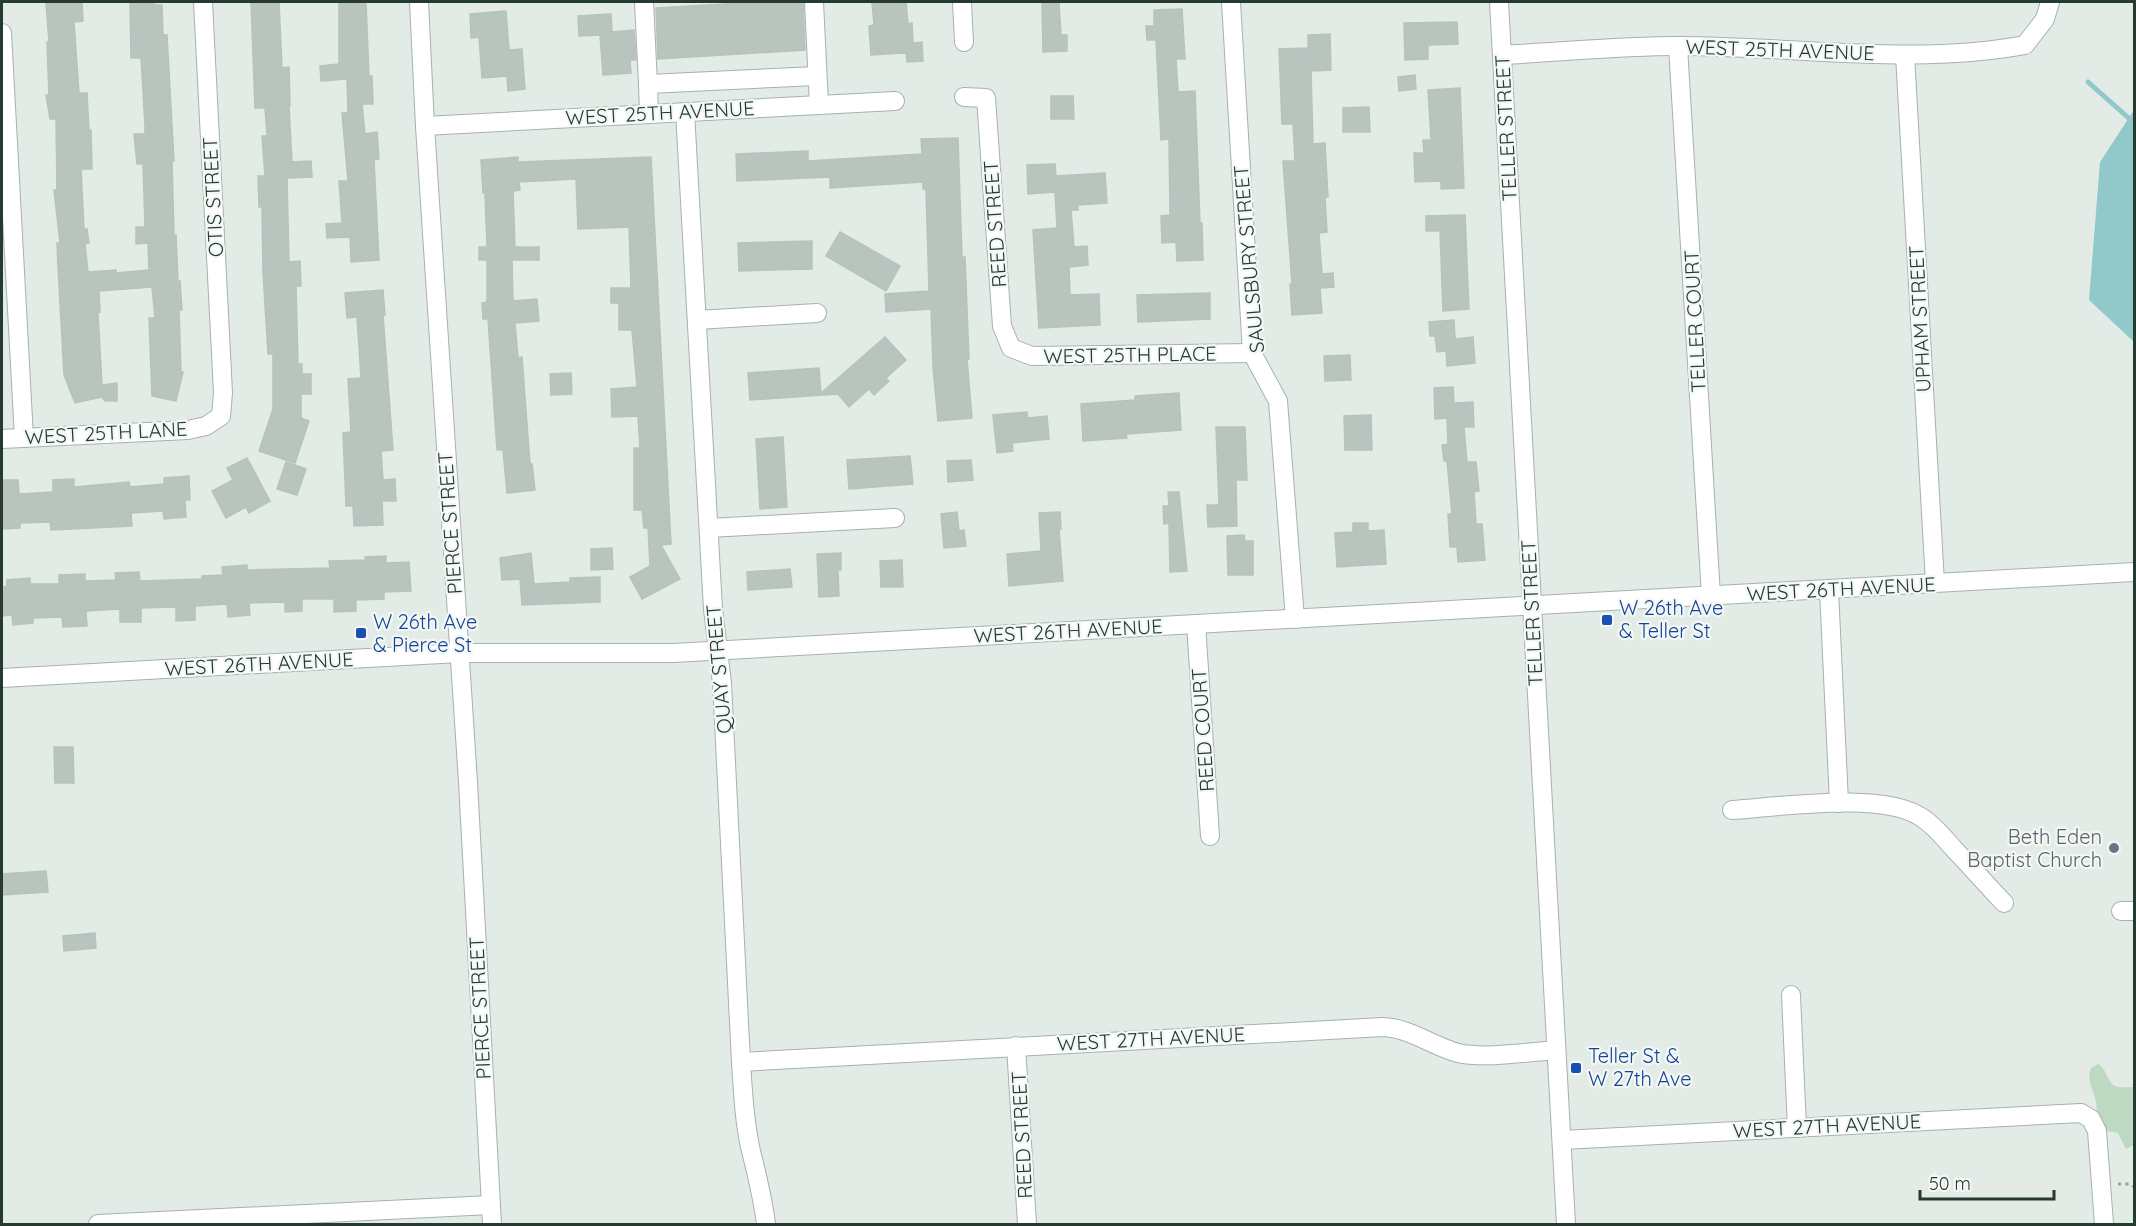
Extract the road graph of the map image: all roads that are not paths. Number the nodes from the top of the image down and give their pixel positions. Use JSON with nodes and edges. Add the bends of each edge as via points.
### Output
{"nodes":[{"id":1,"x":203,"y":2,"type":"edge"},
{"id":2,"x":419,"y":2,"type":"edge"},
{"id":3,"x":644,"y":2,"type":"edge"},
{"id":4,"x":814,"y":2,"type":"edge"},
{"id":5,"x":962,"y":2,"type":"edge"},
{"id":6,"x":1231,"y":2,"type":"edge"},
{"id":7,"x":1498,"y":2,"type":"edge"},
{"id":8,"x":2048,"y":10,"type":"edge"},
{"id":9,"x":2,"y":33,"type":"edge"},
{"id":10,"x":964,"y":42,"type":"dead end"},
{"id":11,"x":1678,"y":46,"type":"junction"},
{"id":12,"x":1502,"y":55,"type":"junction"},
{"id":13,"x":1905,"y":55,"type":"junction"},
{"id":14,"x":817,"y":76,"type":"junction"},
{"id":15,"x":648,"y":84,"type":"junction"},
{"id":16,"x":964,"y":97,"type":"dead end"},
{"id":17,"x":895,"y":101,"type":"dead end"},
{"id":18,"x":819,"y":105,"type":"junction"},
{"id":19,"x":685,"y":112,"type":"junction"},
{"id":20,"x":649,"y":114,"type":"junction"},
{"id":21,"x":425,"y":126,"type":"junction"},
{"id":22,"x":817,"y":313,"type":"dead end"},
{"id":23,"x":697,"y":320,"type":"junction"},
{"id":24,"x":1011,"y":348,"type":"joint"},
{"id":25,"x":1252,"y":353,"type":"junction"},
{"id":26,"x":223,"y":393,"type":"joint"},
{"id":27,"x":24,"y":438,"type":"junction"},
{"id":28,"x":2,"y":439,"type":"edge"},
{"id":29,"x":895,"y":518,"type":"dead end"},
{"id":30,"x":709,"y":528,"type":"junction"},
{"id":31,"x":2134,"y":572,"type":"edge"},
{"id":32,"x":1935,"y":583,"type":"junction"},
{"id":33,"x":1828,"y":590,"type":"junction"},
{"id":34,"x":1711,"y":596,"type":"junction"},
{"id":35,"x":1532,"y":605,"type":"junction"},
{"id":36,"x":1295,"y":619,"type":"junction"},
{"id":37,"x":1196,"y":624,"type":"junction"},
{"id":38,"x":718,"y":650,"type":"junction"},
{"id":39,"x":459,"y":653,"type":"junction"},
{"id":40,"x":2,"y":678,"type":"edge"},
{"id":41,"x":1839,"y":802,"type":"junction"},
{"id":42,"x":1732,"y":810,"type":"dead end"},
{"id":43,"x":1210,"y":836,"type":"dead end"},
{"id":44,"x":2004,"y":903,"type":"dead end"},
{"id":45,"x":1791,"y":995,"type":"dead end"},
{"id":46,"x":1016,"y":1046,"type":"junction"},
{"id":47,"x":1556,"y":1050,"type":"junction"},
{"id":48,"x":741,"y":1062,"type":"junction"},
{"id":49,"x":1797,"y":1128,"type":"junction"},
{"id":50,"x":1562,"y":1140,"type":"junction"},
{"id":51,"x":490,"y":1205,"type":"junction"},
{"id":52,"x":230,"y":1220,"type":"edge"},
{"id":53,"x":98,"y":1224,"type":"edge"},
{"id":54,"x":103,"y":1224,"type":"edge"},
{"id":55,"x":492,"y":1224,"type":"edge"},
{"id":56,"x":766,"y":1224,"type":"edge"},
{"id":57,"x":1027,"y":1224,"type":"edge"},
{"id":58,"x":1566,"y":1224,"type":"edge"},
{"id":59,"x":2103,"y":1224,"type":"edge"}],
"edges":[{"from":1,"to":26,"type":"street","name":"OTIS STREET"},
{"from":2,"to":21,"type":"street","name":"PIERCE STREET"},
{"from":3,"to":15,"type":"street"},
{"from":4,"to":14,"type":"street"},
{"from":5,"to":10,"type":"street"},
{"from":6,"to":25,"type":"street","name":"SAULSBURY STREET"},
{"from":7,"to":12,"type":"street","name":"TELLER STREET"},
{"from":8,"to":13,"type":"street","name":"WEST 25TH AVENUE","via":[[2025,45],[1987,52]]},
{"from":9,"to":27,"type":"street"},
{"from":11,"to":12,"type":"street","name":"WEST 25TH AVENUE"},
{"from":11,"to":13,"type":"street","name":"WEST 25TH AVENUE"},
{"from":11,"to":34,"type":"street","name":"TELLER COURT"},
{"from":12,"to":35,"type":"street","name":"TELLER STREET"},
{"from":13,"to":32,"type":"street","name":"UPHAM STREET"},
{"from":14,"to":15,"type":"street"},
{"from":14,"to":18,"type":"street"},
{"from":15,"to":20,"type":"street"},
{"from":16,"to":24,"type":"street","name":"REED STREET","via":[[986,98],[1002,326]]},
{"from":17,"to":18,"type":"street","name":"WEST 25TH AVENUE"},
{"from":18,"to":19,"type":"street","name":"WEST 25TH AVENUE"},
{"from":19,"to":20,"type":"street","name":"WEST 25TH AVENUE"},
{"from":19,"to":23,"type":"street","name":"QUAY STREET"},
{"from":20,"to":21,"type":"street","name":"WEST 25TH AVENUE"},
{"from":21,"to":39,"type":"street","name":"PIERCE STREET"},
{"from":22,"to":23,"type":"street"},
{"from":23,"to":30,"type":"street","name":"QUAY STREET"},
{"from":24,"to":25,"type":"street","name":"WEST 25TH PLACE","via":[[1032,356]]},
{"from":25,"to":36,"type":"street","name":"SAULSBURY STREET","via":[[1278,401]]},
{"from":26,"to":27,"type":"street","name":"WEST 25TH LANE","via":[[221,416],[206,426]]},
{"from":27,"to":28,"type":"street","name":"WEST 25TH LANE"},
{"from":29,"to":30,"type":"street"},
{"from":30,"to":38,"type":"street","name":"QUAY STREET"},
{"from":31,"to":32,"type":"street","name":"WEST 26TH AVENUE"},
{"from":32,"to":33,"type":"street","name":"WEST 26TH AVENUE"},
{"from":33,"to":34,"type":"street","name":"WEST 26TH AVENUE"},
{"from":33,"to":41,"type":"street"},
{"from":34,"to":35,"type":"street","name":"WEST 26TH AVENUE"},
{"from":35,"to":36,"type":"street","name":"WEST 26TH AVENUE"},
{"from":35,"to":47,"type":"street","name":"TELLER STREET"},
{"from":36,"to":37,"type":"street","name":"WEST 26TH AVENUE"},
{"from":37,"to":38,"type":"street","name":"WEST 26TH AVENUE"},
{"from":37,"to":43,"type":"street","name":"REED COURT"},
{"from":38,"to":39,"type":"street","name":"WEST 26TH AVENUE","via":[[636,654]]},
{"from":38,"to":48,"type":"street","name":"QUAY STREET","via":[[723,683]]},
{"from":39,"to":40,"type":"street","name":"WEST 26TH AVENUE"},
{"from":39,"to":51,"type":"street","name":"PIERCE STREET"},
{"from":41,"to":42,"type":"street"},
{"from":41,"to":44,"type":"street","via":[[1900,807],[1920,816]]},
{"from":45,"to":49,"type":"street"},
{"from":46,"to":47,"type":"street","name":"WEST 27TH AVENUE","via":[[1383,1027],[1409,1032],[1462,1054]]},
{"from":46,"to":48,"type":"street","name":"WEST 27TH AVENUE"},
{"from":46,"to":57,"type":"street","name":"REED STREET"},
{"from":47,"to":50,"type":"street","name":"TELLER STREET"},
{"from":48,"to":56,"type":"street","name":"QUAY STREET","via":[[745,1116]]},
{"from":49,"to":50,"type":"street","name":"WEST 27TH AVENUE"},
{"from":49,"to":59,"type":"street","name":"WEST 27TH AVENUE","via":[[2081,1113],[2091,1119],[2098,1138]]},
{"from":50,"to":58,"type":"street","name":"TELLER STREET"},
{"from":51,"to":52,"type":"street"},
{"from":51,"to":55,"type":"street","name":"PIERCE STREET"},
{"from":52,"to":54,"type":"street"},
{"from":53,"to":54,"type":"street"}]}
